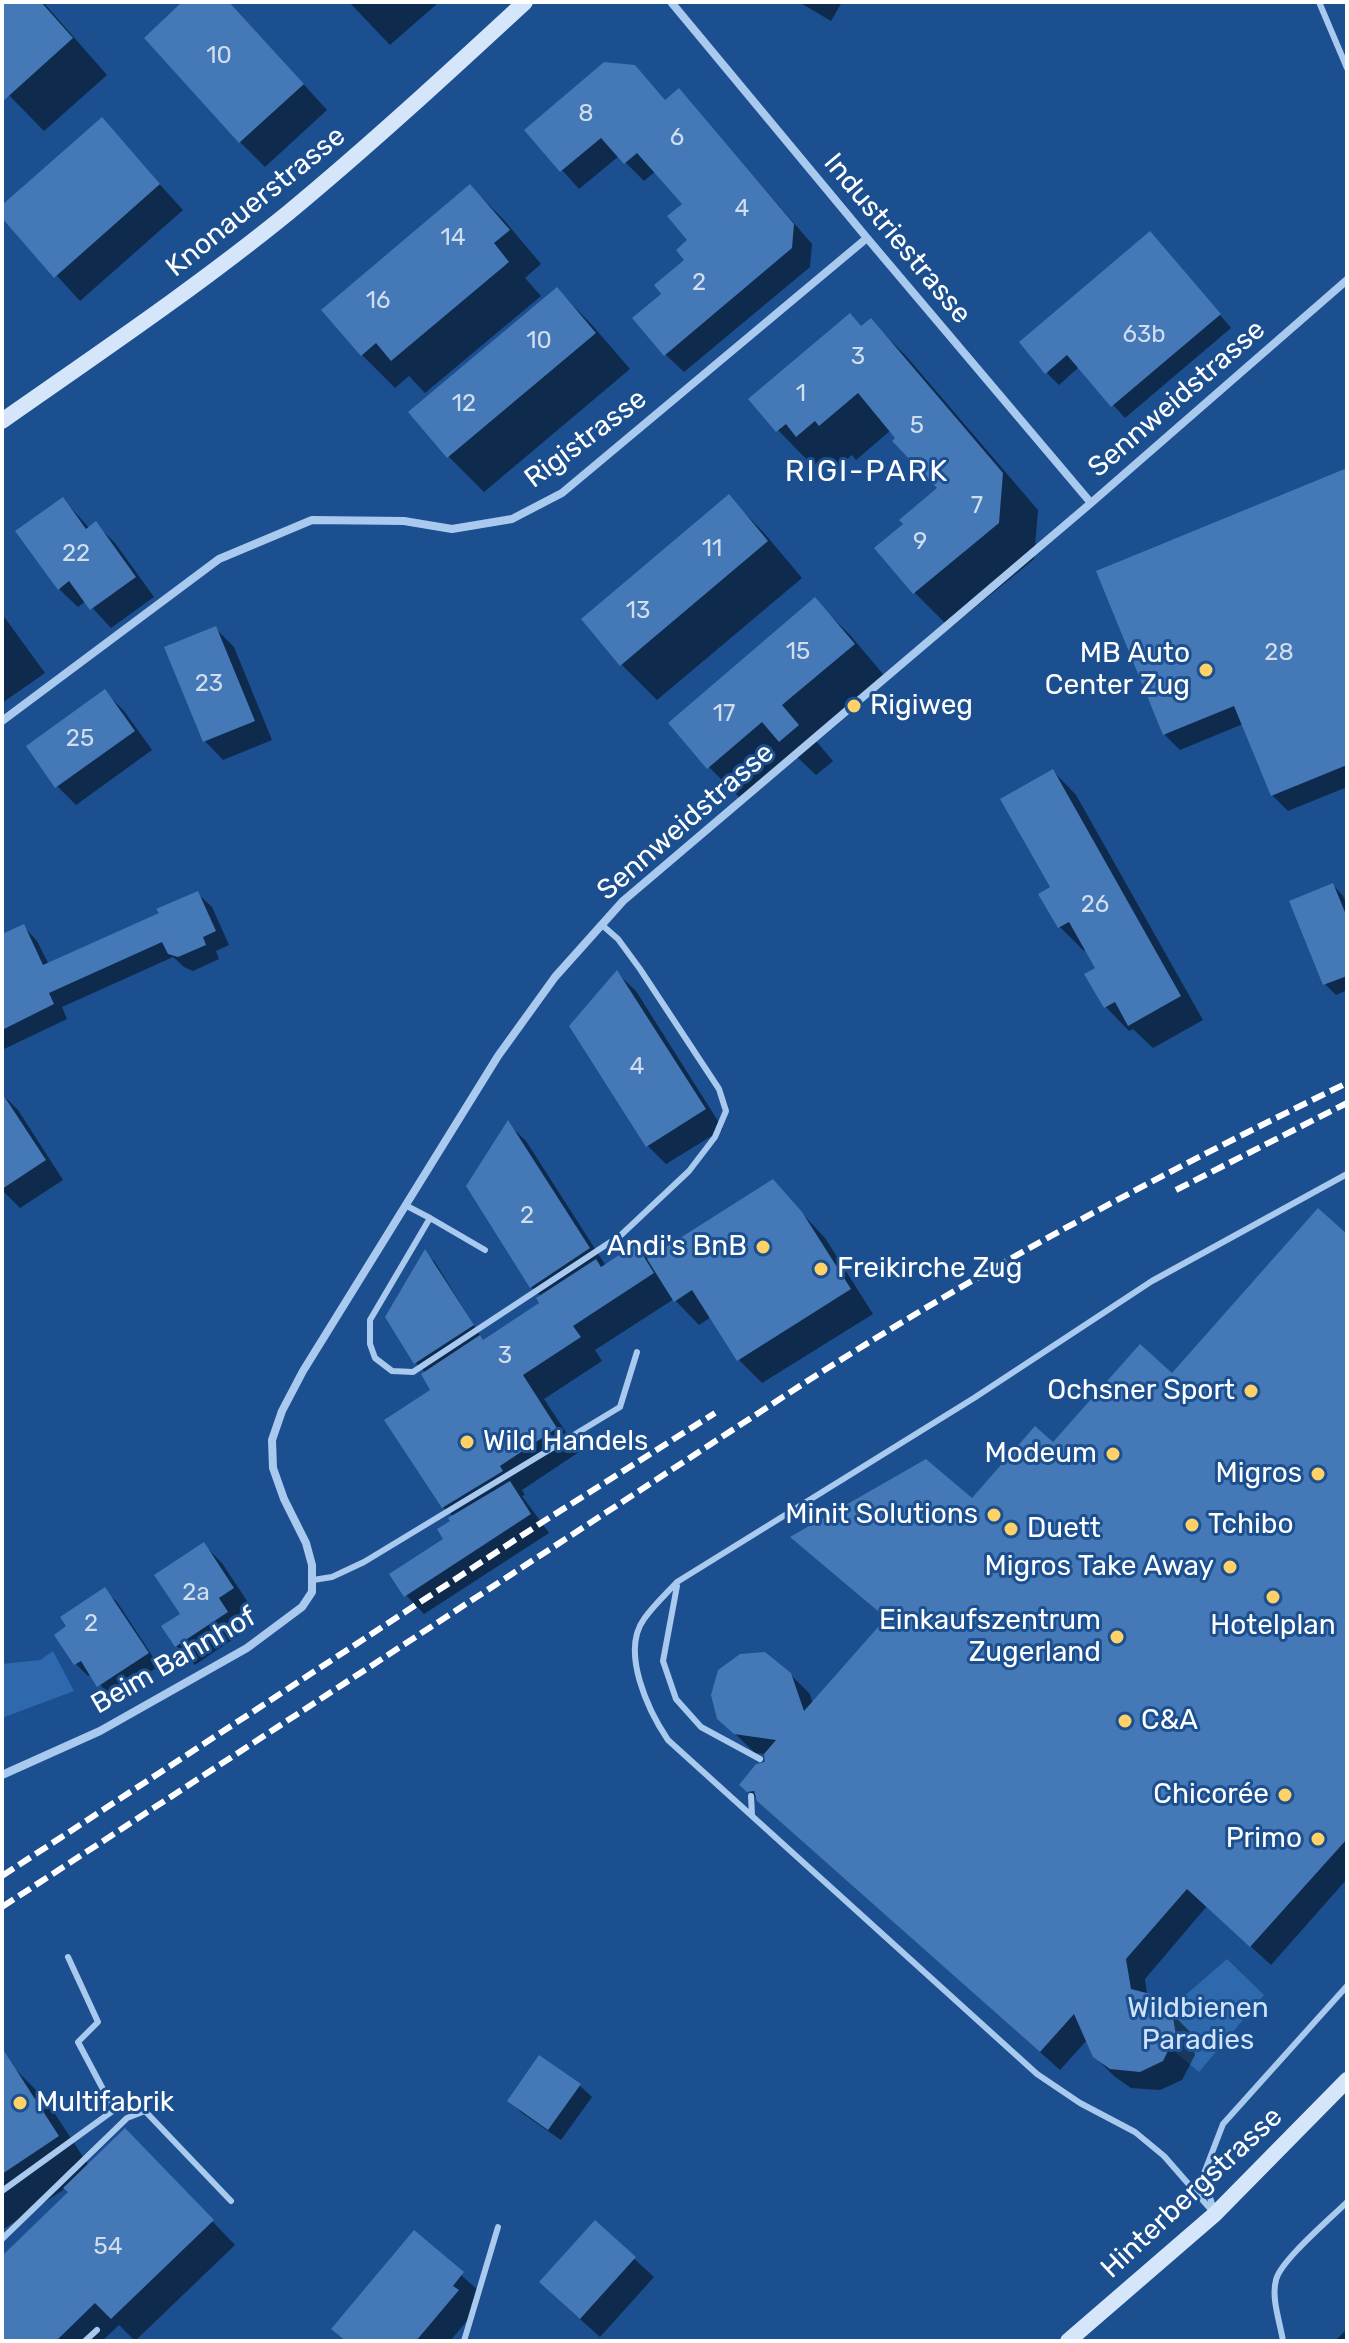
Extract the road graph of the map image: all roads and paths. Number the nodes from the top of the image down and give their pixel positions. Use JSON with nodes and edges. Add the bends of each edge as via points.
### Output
{"nodes":[{"id":1,"x":525,"y":2,"type":"edge"},
{"id":2,"x":671,"y":2,"type":"edge"},
{"id":3,"x":1319,"y":2,"type":"edge"},
{"id":4,"x":1347,"y":68,"type":"edge"},
{"id":5,"x":867,"y":238,"type":"junction"},
{"id":6,"x":1347,"y":280,"type":"edge"},
{"id":7,"x":2,"y":421,"type":"edge"},
{"id":8,"x":1091,"y":503,"type":"junction"},
{"id":9,"x":2,"y":721,"type":"edge"},
{"id":10,"x":602,"y":925,"type":"junction"},
{"id":11,"x":1347,"y":1174,"type":"edge"},
{"id":12,"x":405,"y":1205,"type":"junction"},
{"id":13,"x":430,"y":1218,"type":"junction"},
{"id":14,"x":485,"y":1250,"type":"dead end"},
{"id":15,"x":637,"y":1352,"type":"dead end"},
{"id":16,"x":313,"y":1580,"type":"junction"},
{"id":17,"x":677,"y":1582,"type":"junction"},
{"id":18,"x":760,"y":1759,"type":"dead end"},
{"id":19,"x":2,"y":1775,"type":"edge"},
{"id":20,"x":751,"y":1796,"type":"dead end"},
{"id":21,"x":759,"y":1825,"type":"junction"},
{"id":22,"x":68,"y":1957,"type":"dead end"},
{"id":23,"x":1347,"y":1986,"type":"edge"},
{"id":24,"x":1347,"y":2080,"type":"edge"},
{"id":25,"x":2,"y":2191,"type":"edge"},
{"id":26,"x":231,"y":2201,"type":"dead end"},
{"id":27,"x":1347,"y":2202,"type":"edge"},
{"id":28,"x":1215,"y":2214,"type":"junction"},
{"id":29,"x":498,"y":2227,"type":"dead end"},
{"id":30,"x":2,"y":2239,"type":"edge"},
{"id":31,"x":97,"y":2330,"type":"dead end"},
{"id":32,"x":85,"y":2341,"type":"edge"},
{"id":33,"x":464,"y":2341,"type":"edge"},
{"id":34,"x":1068,"y":2341,"type":"edge"},
{"id":35,"x":1283,"y":2341,"type":"edge"}],
"edges":[{"from":1,"to":7,"type":"street","name":"Knonauerstrasse","via":[[395,123],[286,214]]},
{"from":2,"to":5,"type":"street","name":"Industriestrasse"},
{"from":3,"to":4,"type":"lane"},
{"from":5,"to":8,"type":"street","name":"Industriestrasse"},
{"from":5,"to":9,"type":"street","name":"Rigistrasse","via":[[562,493],[512,519],[452,529],[404,521],[312,520],[219,559]]},
{"from":6,"to":8,"type":"street","name":"Sennweidstrasse"},
{"from":8,"to":10,"type":"street","name":"Sennweidstrasse","via":[[623,901]]},
{"from":10,"to":12,"type":"street","name":"Sennweidstrasse","via":[[555,977],[498,1056]]},
{"from":10,"to":13,"type":"lane","via":[[640,969],[719,1089],[726,1111],[715,1137],[689,1171],[621,1235],[413,1372],[392,1371],[375,1358],[370,1320]]},
{"from":11,"to":17,"type":"lane","via":[[1152,1281]]},
{"from":12,"to":13,"type":"lane"},
{"from":12,"to":16,"type":"street","name":"Sennweidstrasse","via":[[303,1371],[272,1440],[273,1468],[306,1543]]},
{"from":13,"to":14,"type":"lane"},
{"from":15,"to":16,"type":"lane","via":[[620,1407],[364,1562]]},
{"from":16,"to":19,"type":"street","name":"Beim Bahnhof","via":[[302,1607],[247,1648],[100,1731]]},
{"from":17,"to":18,"type":"lane","via":[[663,1661],[676,1699],[701,1727]]},
{"from":17,"to":21,"type":"lane","via":[[641,1621],[636,1642],[636,1670],[649,1712],[668,1740]]},
{"from":20,"to":21,"type":"lane","via":[[750,1810]]},
{"from":21,"to":28,"type":"lane","via":[[1037,2074],[1135,2132],[1164,2156]]},
{"from":22,"to":25,"type":"lane","via":[[98,2022],[78,2042],[114,2110]]},
{"from":23,"to":28,"type":"lane","via":[[1223,2124],[1203,2176]]},
{"from":24,"to":28,"type":"street","name":"Hinterbergstrasse"},
{"from":26,"to":30,"type":"lane","via":[[145,2111],[127,2118]]},
{"from":27,"to":35,"type":"lane","via":[[1277,2275]]},
{"from":28,"to":34,"type":"street","name":"Hinterbergstrasse"},
{"from":29,"to":33,"type":"lane"},
{"from":31,"to":32,"type":"lane"}]}
